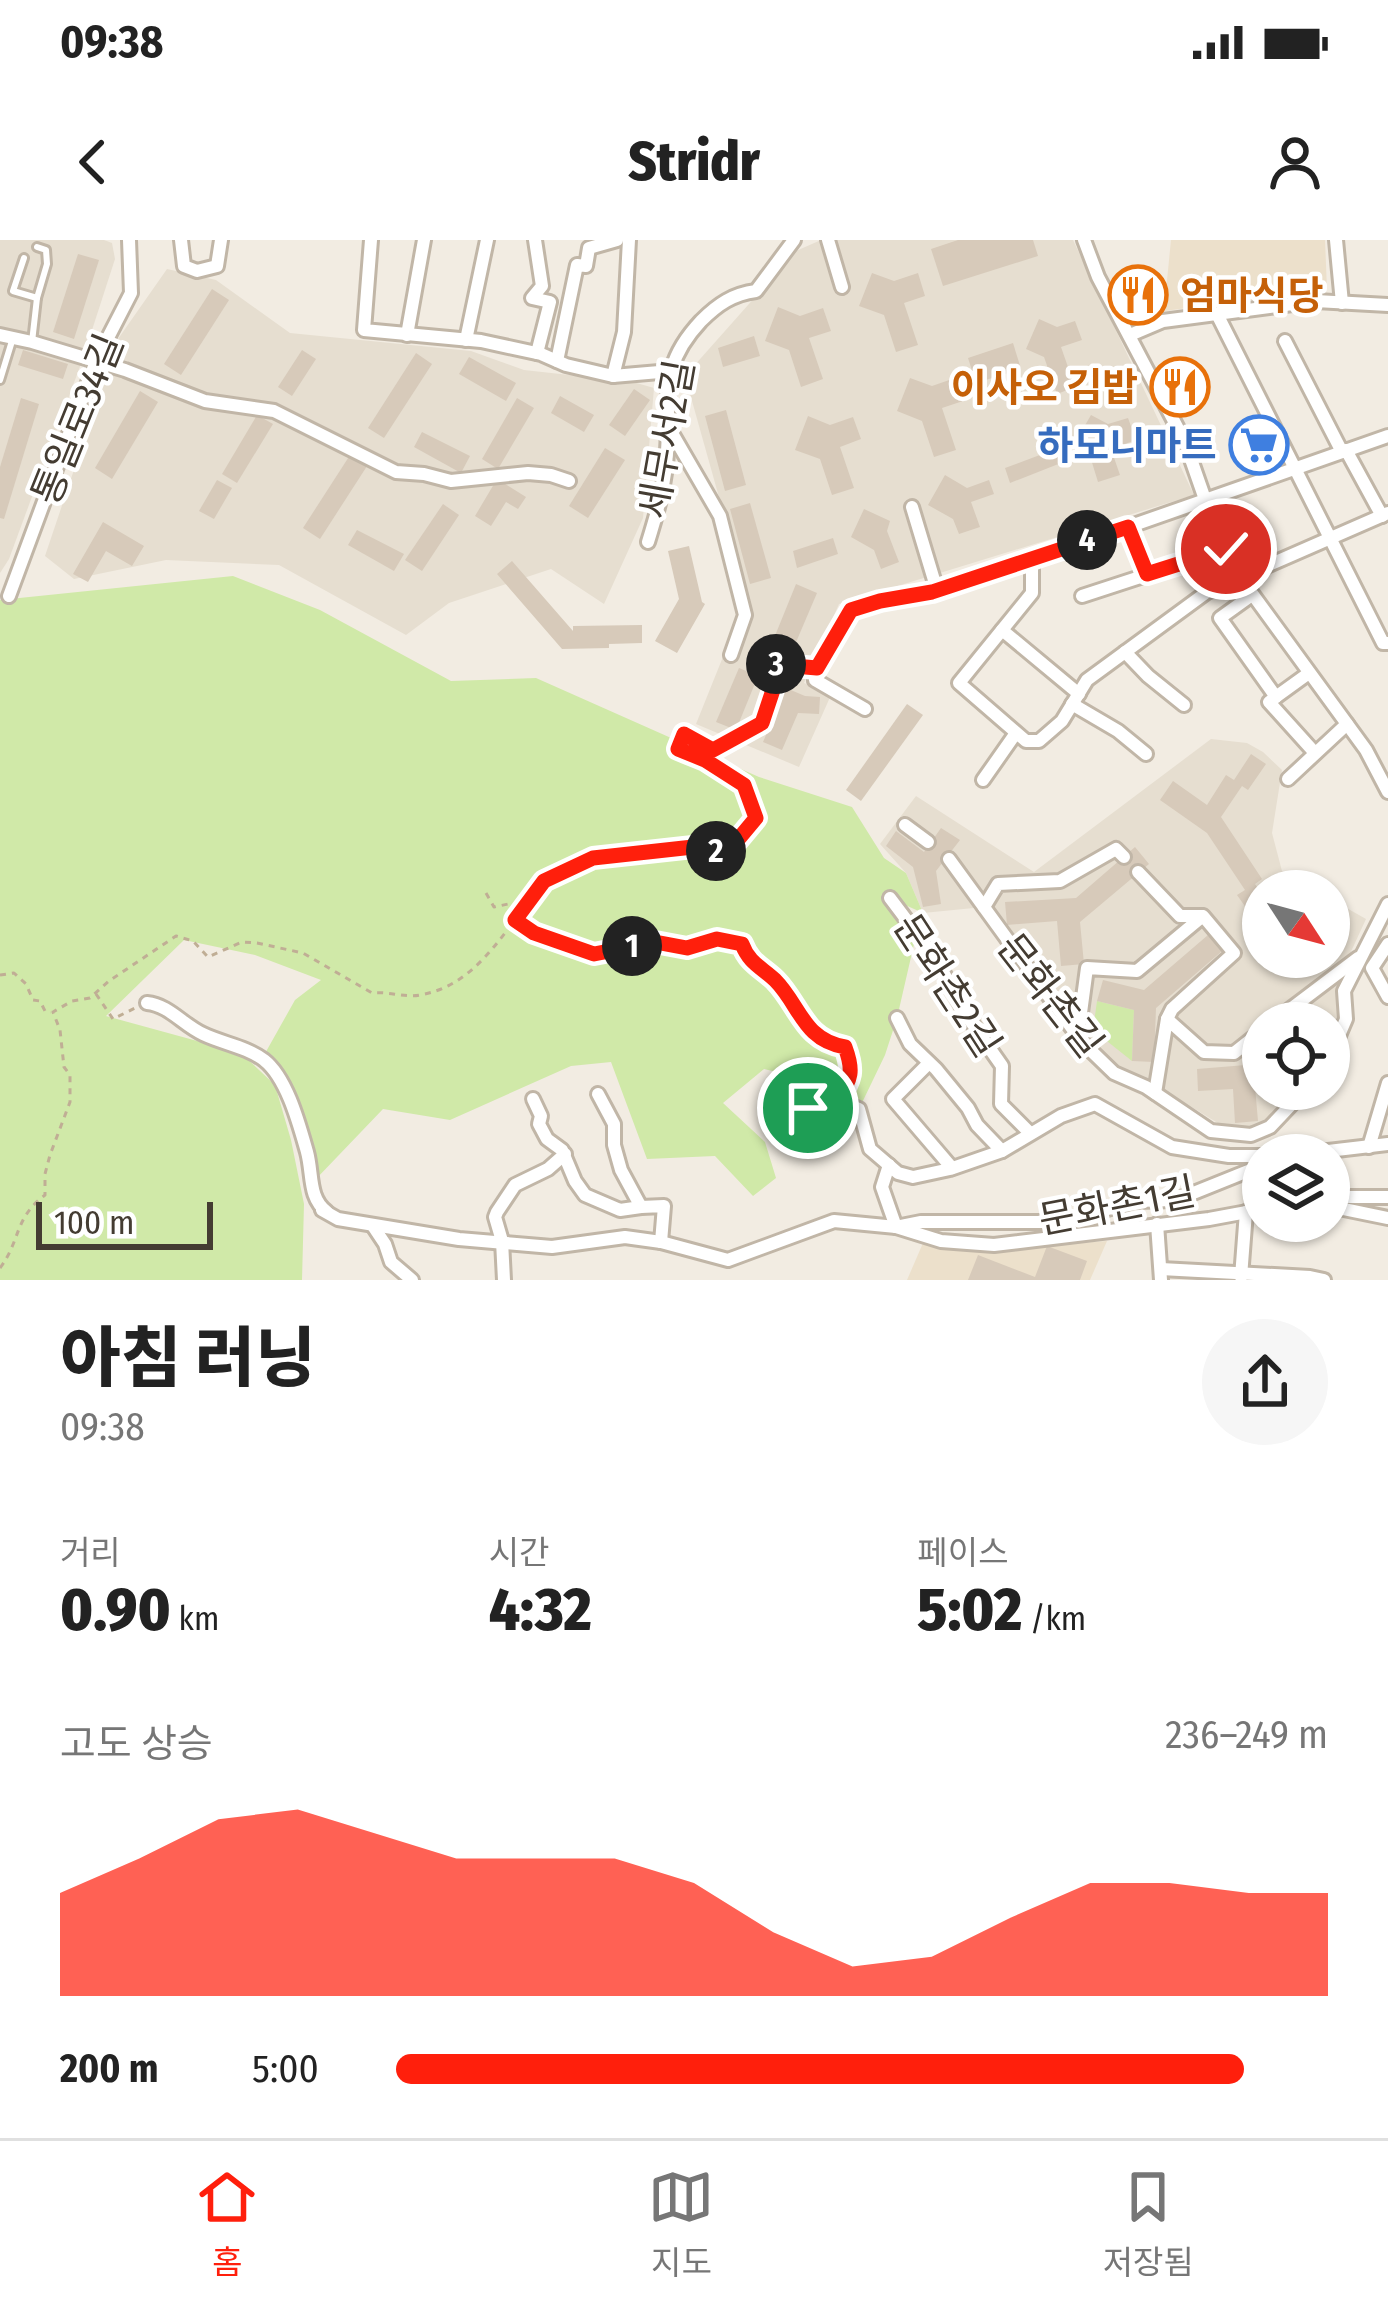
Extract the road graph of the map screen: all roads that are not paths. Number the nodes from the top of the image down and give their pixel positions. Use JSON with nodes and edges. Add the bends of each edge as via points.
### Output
{"nodes":[{"id":1,"x":129,"y":240,"type":"edge"},
{"id":2,"x":181,"y":240,"type":"edge"},
{"id":3,"x":221,"y":240,"type":"edge"},
{"id":4,"x":371,"y":240,"type":"edge"},
{"id":5,"x":424,"y":240,"type":"edge"},
{"id":6,"x":487,"y":240,"type":"edge"},
{"id":7,"x":535,"y":240,"type":"edge"},
{"id":8,"x":617,"y":240,"type":"edge"},
{"id":9,"x":629,"y":240,"type":"edge"},
{"id":10,"x":827,"y":240,"type":"edge"},
{"id":11,"x":1084,"y":240,"type":"edge"},
{"id":12,"x":1336,"y":240,"type":"edge"},
{"id":13,"x":790,"y":241,"type":"edge"},
{"id":14,"x":37,"y":247,"type":"dead end"},
{"id":15,"x":24,"y":258,"type":"dead end"},
{"id":16,"x":842,"y":287,"type":"dead end"},
{"id":17,"x":37,"y":298,"type":"junction"},
{"id":18,"x":1342,"y":303,"type":"junction"},
{"id":19,"x":1388,"y":305,"type":"edge"},
{"id":20,"x":1216,"y":314,"type":"junction"},
{"id":21,"x":407,"y":335,"type":"junction"},
{"id":22,"x":1130,"y":335,"type":"junction"},
{"id":23,"x":7,"y":336,"type":"edge"},
{"id":24,"x":466,"y":340,"type":"junction"},
{"id":25,"x":1285,"y":341,"type":"dead end"},
{"id":26,"x":32,"y":342,"type":"junction"},
{"id":27,"x":536,"y":353,"type":"junction"},
{"id":28,"x":96,"y":361,"type":"junction"},
{"id":29,"x":557,"y":361,"type":"junction"},
{"id":30,"x":671,"y":371,"type":"junction"},
{"id":31,"x":613,"y":376,"type":"junction"},
{"id":32,"x":0,"y":380,"type":"edge"},
{"id":33,"x":668,"y":427,"type":"junction"},
{"id":34,"x":1388,"y":436,"type":"edge"},
{"id":35,"x":1344,"y":451,"type":"junction"},
{"id":36,"x":1296,"y":469,"type":"junction"},
{"id":37,"x":569,"y":482,"type":"dead end"},
{"id":38,"x":1203,"y":499,"type":"junction"},
{"id":39,"x":912,"y":507,"type":"dead end"},
{"id":40,"x":1385,"y":515,"type":"edge"},
{"id":41,"x":1128,"y":527,"type":"junction"},
{"id":42,"x":1331,"y":538,"type":"junction"},
{"id":43,"x":648,"y":542,"type":"dead end"},
{"id":44,"x":1226,"y":549,"type":"junction"},
{"id":45,"x":1032,"y":558,"type":"junction"},
{"id":46,"x":1147,"y":574,"type":"junction"},
{"id":47,"x":1240,"y":577,"type":"junction"},
{"id":48,"x":937,"y":590,"type":"junction"},
{"id":49,"x":4,"y":592,"type":"edge"},
{"id":50,"x":1252,"y":595,"type":"junction"},
{"id":51,"x":1082,"y":596,"type":"dead end"},
{"id":52,"x":1002,"y":630,"type":"junction"},
{"id":53,"x":1388,"y":643,"type":"edge"},
{"id":54,"x":1125,"y":652,"type":"junction"},
{"id":55,"x":731,"y":655,"type":"dead end"},
{"id":56,"x":817,"y":668,"type":"junction"},
{"id":57,"x":1309,"y":673,"type":"junction"},
{"id":58,"x":1276,"y":697,"type":"junction"},
{"id":59,"x":1075,"y":699,"type":"junction"},
{"id":60,"x":1184,"y":705,"type":"dead end"},
{"id":61,"x":866,"y":710,"type":"dead end"},
{"id":62,"x":762,"y":723,"type":"road end"},
{"id":63,"x":1347,"y":724,"type":"junction"},
{"id":64,"x":1016,"y":733,"type":"junction"},
{"id":65,"x":1316,"y":753,"type":"junction"},
{"id":66,"x":1146,"y":754,"type":"dead end"},
{"id":67,"x":1288,"y":778,"type":"dead end"},
{"id":68,"x":983,"y":780,"type":"dead end"},
{"id":69,"x":1388,"y":792,"type":"edge"},
{"id":70,"x":905,"y":826,"type":"dead end"},
{"id":71,"x":928,"y":842,"type":"dead end"},
{"id":72,"x":1124,"y":857,"type":"dead end"},
{"id":73,"x":956,"y":864,"type":"dead end"},
{"id":74,"x":1138,"y":872,"type":"dead end"},
{"id":75,"x":890,"y":898,"type":"dead end"},
{"id":76,"x":1388,"y":904,"type":"edge"},
{"id":77,"x":984,"y":907,"type":"junction"},
{"id":78,"x":1203,"y":916,"type":"junction"},
{"id":79,"x":1388,"y":944,"type":"edge"},
{"id":80,"x":1359,"y":957,"type":"junction"},
{"id":81,"x":1388,"y":997,"type":"edge"},
{"id":82,"x":1300,"y":1002,"type":"edge"},
{"id":83,"x":1345,"y":1002,"type":"edge"},
{"id":84,"x":147,"y":1003,"type":"road end"},
{"id":85,"x":897,"y":1018,"type":"dead end"},
{"id":86,"x":1167,"y":1019,"type":"junction"},
{"id":87,"x":1078,"y":1036,"type":"junction"},
{"id":88,"x":1242,"y":1047,"type":"edge"},
{"id":89,"x":929,"y":1063,"type":"junction"},
{"id":90,"x":1388,"y":1083,"type":"edge"},
{"id":91,"x":1155,"y":1093,"type":"junction"},
{"id":92,"x":598,"y":1094,"type":"dead end"},
{"id":93,"x":533,"y":1099,"type":"dead end"},
{"id":94,"x":808,"y":1108,"type":"dead end"},
{"id":95,"x":1286,"y":1110,"type":"edge"},
{"id":96,"x":1030,"y":1133,"type":"junction"},
{"id":97,"x":1388,"y":1144,"type":"edge"},
{"id":98,"x":1369,"y":1147,"type":"junction"},
{"id":99,"x":1350,"y":1149,"type":"edge"},
{"id":100,"x":1002,"y":1151,"type":"junction"},
{"id":101,"x":565,"y":1154,"type":"junction"},
{"id":102,"x":1242,"y":1158,"type":"edge"},
{"id":103,"x":889,"y":1166,"type":"junction"},
{"id":104,"x":952,"y":1168,"type":"junction"},
{"id":105,"x":1242,"y":1170,"type":"edge"},
{"id":106,"x":1388,"y":1197,"type":"edge"},
{"id":107,"x":1350,"y":1200,"type":"edge"},
{"id":108,"x":641,"y":1208,"type":"junction"},
{"id":109,"x":1350,"y":1208,"type":"edge"},
{"id":110,"x":1242,"y":1213,"type":"edge"},
{"id":111,"x":1388,"y":1218,"type":"edge"},
{"id":112,"x":1157,"y":1224,"type":"junction"},
{"id":113,"x":374,"y":1226,"type":"junction"},
{"id":114,"x":896,"y":1226,"type":"junction"},
{"id":115,"x":502,"y":1241,"type":"junction"},
{"id":116,"x":661,"y":1242,"type":"junction"},
{"id":117,"x":1244,"y":1242,"type":"edge"},
{"id":118,"x":1161,"y":1274,"type":"edge"},
{"id":119,"x":1241,"y":1277,"type":"edge"},
{"id":120,"x":412,"y":1280,"type":"edge"},
{"id":121,"x":504,"y":1280,"type":"edge"},
{"id":122,"x":1324,"y":1280,"type":"edge"}],
"edges":[{"from":1,"to":28,"type":"street","name":"통일로34길","via":[[130,293]]},
{"from":2,"to":3,"type":"street","via":[[184,266],[197,271],[217,266]]},
{"from":4,"to":21,"type":"street","via":[[364,329]]},
{"from":5,"to":21,"type":"street"},
{"from":6,"to":24,"type":"street"},
{"from":7,"to":27,"type":"street","via":[[542,286],[532,298],[550,302]]},
{"from":8,"to":29,"type":"street","via":[[589,248],[586,266],[578,265]]},
{"from":9,"to":31,"type":"street"},
{"from":10,"to":16,"type":"street"},
{"from":11,"to":22,"type":"street"},
{"from":12,"to":18,"type":"street"},
{"from":13,"to":30,"type":"street","name":"세무서2길","via":[[757,291],[735,294],[686,338]]},
{"from":14,"to":17,"type":"lane","via":[[46,250],[47,264]]},
{"from":15,"to":17,"type":"lane","via":[[13,291]]},
{"from":17,"to":26,"type":"lane"},
{"from":18,"to":19,"type":"street"},
{"from":18,"to":20,"type":"street"},
{"from":20,"to":22,"type":"street"},
{"from":20,"to":36,"type":"street"},
{"from":21,"to":24,"type":"street"},
{"from":22,"to":38,"type":"street","via":[[1185,442]]},
{"from":23,"to":26,"type":"street"},
{"from":23,"to":32,"type":"lane"},
{"from":24,"to":27,"type":"street"},
{"from":25,"to":35,"type":"street"},
{"from":26,"to":28,"type":"street"},
{"from":27,"to":29,"type":"street"},
{"from":28,"to":37,"type":"street","via":[[205,400],[274,411],[396,472],[452,481],[528,473]]},
{"from":28,"to":49,"type":"street","name":"통일로34길"},
{"from":29,"to":31,"type":"street"},
{"from":30,"to":31,"type":"street"},
{"from":30,"to":33,"type":"street","name":"세무서2길"},
{"from":33,"to":43,"type":"street","name":"세무서2길"},
{"from":33,"to":55,"type":"street","via":[[720,516],[746,615]]},
{"from":34,"to":35,"type":"street"},
{"from":35,"to":36,"type":"street"},
{"from":35,"to":40,"type":"street"},
{"from":36,"to":38,"type":"street"},
{"from":36,"to":42,"type":"street"},
{"from":38,"to":41,"type":"street"},
{"from":38,"to":44,"type":"street"},
{"from":39,"to":48,"type":"street"},
{"from":40,"to":42,"type":"street"},
{"from":41,"to":45,"type":"street"},
{"from":41,"to":46,"type":"street"},
{"from":42,"to":47,"type":"street"},
{"from":42,"to":53,"type":"street"},
{"from":44,"to":46,"type":"street"},
{"from":44,"to":47,"type":"street"},
{"from":45,"to":48,"type":"street"},
{"from":45,"to":52,"type":"street","via":[[1032,593]]},
{"from":46,"to":51,"type":"street"},
{"from":47,"to":50,"type":"street"},
{"from":47,"to":54,"type":"street"},
{"from":48,"to":56,"type":"street","via":[[851,610]]},
{"from":50,"to":57,"type":"street"},
{"from":50,"to":58,"type":"street","via":[[1220,618]]},
{"from":52,"to":59,"type":"street"},
{"from":52,"to":64,"type":"street","via":[[959,682]]},
{"from":54,"to":59,"type":"street"},
{"from":54,"to":60,"type":"street"},
{"from":56,"to":61,"type":"street","via":[[815,680]]},
{"from":56,"to":62,"type":"lane","via":[[759,663],[774,687]]},
{"from":57,"to":58,"type":"street"},
{"from":57,"to":63,"type":"street"},
{"from":58,"to":65,"type":"street","via":[[1268,702]]},
{"from":59,"to":64,"type":"street","via":[[1039,741]]},
{"from":59,"to":66,"type":"street"},
{"from":63,"to":65,"type":"street"},
{"from":63,"to":69,"type":"street"},
{"from":64,"to":68,"type":"street"},
{"from":65,"to":67,"type":"street"},
{"from":70,"to":71,"type":"street"},
{"from":72,"to":77,"type":"street","via":[[1117,849],[1060,881],[998,884]]},
{"from":73,"to":77,"type":"street","name":"문화촌길"},
{"from":74,"to":78,"type":"street","via":[[1180,916]]},
{"from":75,"to":96,"type":"street","name":"문화촌2길","via":[[1002,1066],[1001,1104]]},
{"from":76,"to":80,"type":"street"},
{"from":77,"to":87,"type":"street","name":"문화촌길"},
{"from":78,"to":86,"type":"street","via":[[1234,953]]},
{"from":78,"to":87,"type":"street","via":[[1137,971],[1087,968]]},
{"from":79,"to":81,"type":"street","via":[[1372,968]]},
{"from":80,"to":82,"type":"street"},
{"from":80,"to":83,"type":"street"},
{"from":84,"to":113,"type":"street","via":[[266,1061],[286,1090],[322,1210]]},
{"from":85,"to":89,"type":"street"},
{"from":86,"to":88,"type":"street","via":[[1204,1052]]},
{"from":86,"to":91,"type":"street"},
{"from":87,"to":91,"type":"street","name":"문화촌길","via":[[1114,1073]]},
{"from":89,"to":100,"type":"street"},
{"from":89,"to":104,"type":"street","via":[[892,1099]]},
{"from":90,"to":98,"type":"street"},
{"from":91,"to":95,"type":"street","name":"문화촌길","via":[[1211,1131],[1251,1135]]},
{"from":92,"to":108,"type":"street"},
{"from":93,"to":101,"type":"street","via":[[547,1139]]},
{"from":94,"to":103,"type":"street","via":[[842,1102],[859,1109],[870,1149]]},
{"from":96,"to":100,"type":"street","name":"문화촌길"},
{"from":96,"to":102,"type":"street","name":"문화촌길","via":[[1096,1104],[1172,1147]]},
{"from":97,"to":98,"type":"street"},
{"from":98,"to":99,"type":"street"},
{"from":100,"to":104,"type":"street","name":"문화촌길"},
{"from":101,"to":108,"type":"street","via":[[585,1195],[620,1210]]},
{"from":101,"to":115,"type":"street","via":[[506,1196],[495,1216]]},
{"from":103,"to":104,"type":"street","name":"문화촌길","via":[[914,1177]]},
{"from":103,"to":114,"type":"street","via":[[882,1187]]},
{"from":105,"to":114,"type":"street","name":"문화촌1길","via":[[1176,1201],[1134,1201],[1065,1222]]},
{"from":106,"to":107,"type":"street"},
{"from":108,"to":116,"type":"street","via":[[664,1206]]},
{"from":109,"to":111,"type":"street"},
{"from":110,"to":112,"type":"street"},
{"from":112,"to":114,"type":"street","via":[[994,1245],[941,1241]]},
{"from":112,"to":118,"type":"street"},
{"from":113,"to":115,"type":"street"},
{"from":113,"to":120,"type":"street","via":[[391,1262]]},
{"from":114,"to":116,"type":"street","via":[[835,1221],[728,1260]]},
{"from":115,"to":116,"type":"street"},
{"from":115,"to":121,"type":"street"},
{"from":117,"to":119,"type":"street"},
{"from":118,"to":119,"type":"street"},
{"from":119,"to":122,"type":"street"}]}
